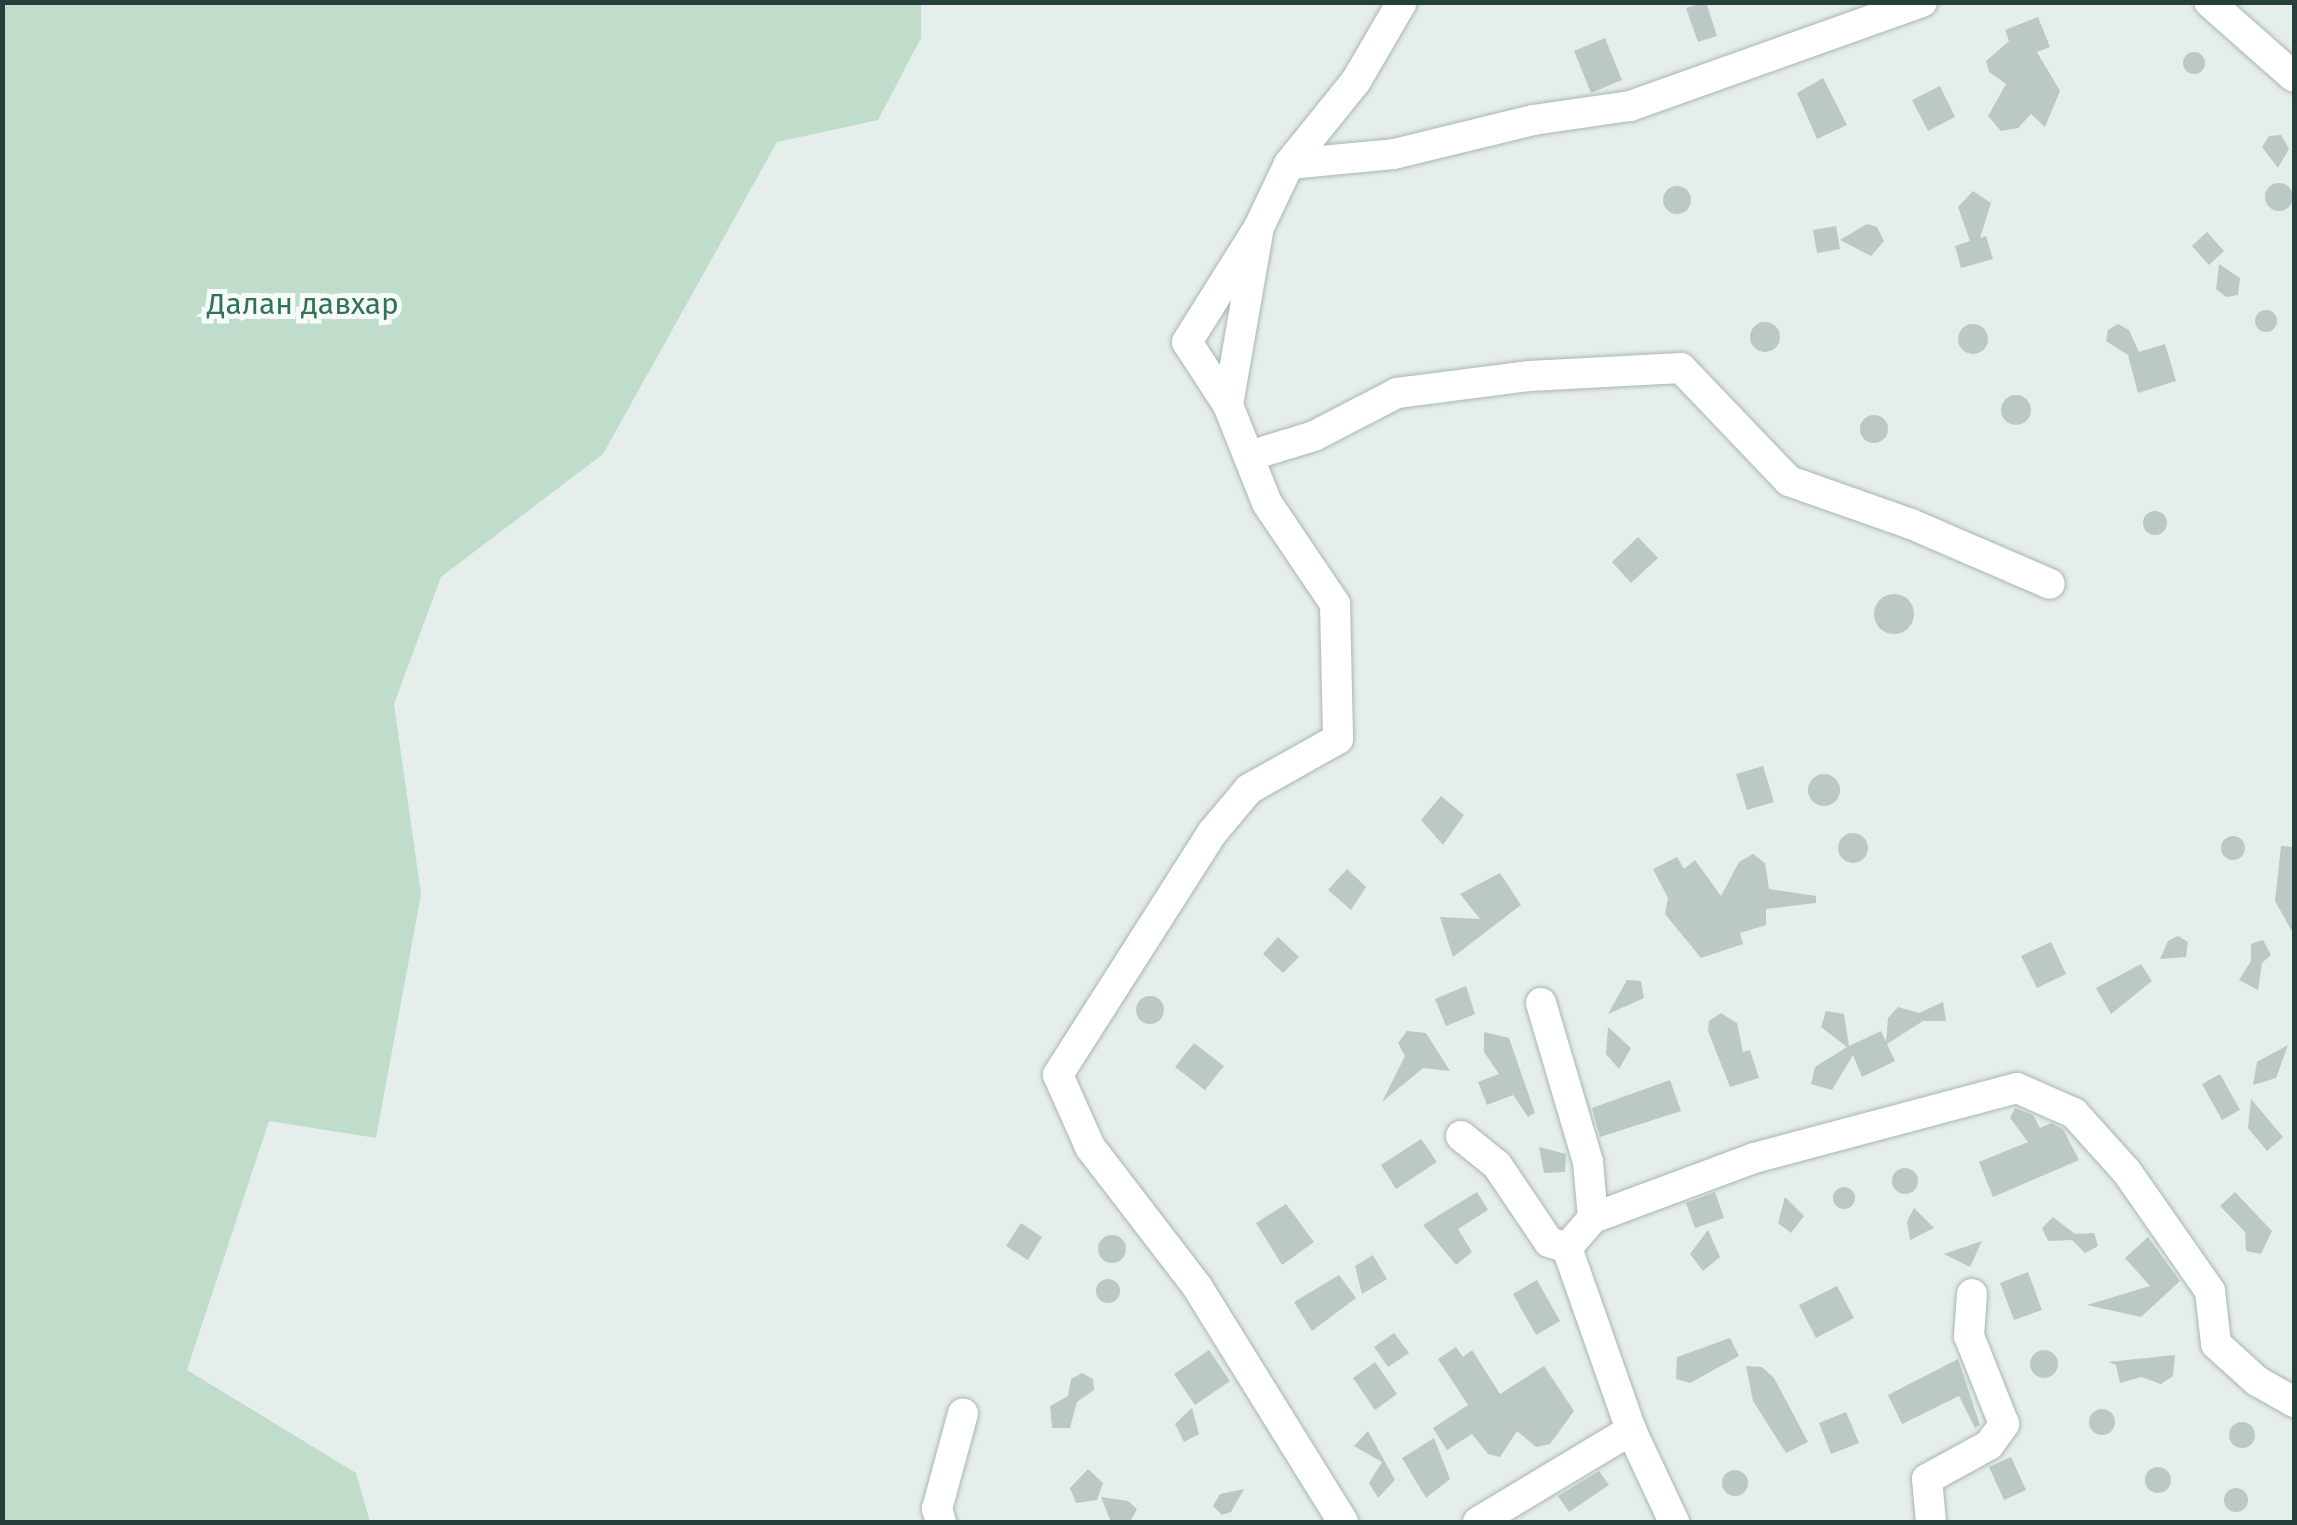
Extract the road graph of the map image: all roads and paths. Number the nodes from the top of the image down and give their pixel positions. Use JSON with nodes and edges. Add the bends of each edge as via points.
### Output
{"nodes":[{"id":1,"x":1402,"y":2,"type":"edge"},
{"id":2,"x":1922,"y":2,"type":"edge"},
{"id":3,"x":2209,"y":2,"type":"edge"},
{"id":4,"x":2294,"y":77,"type":"edge"},
{"id":5,"x":1289,"y":164,"type":"junction"},
{"id":6,"x":1259,"y":227,"type":"junction"},
{"id":7,"x":1228,"y":405,"type":"junction"},
{"id":8,"x":1248,"y":456,"type":"junction"},
{"id":9,"x":2050,"y":584,"type":"dead end"},
{"id":10,"x":1541,"y":1003,"type":"dead end"},
{"id":11,"x":1461,"y":1136,"type":"dead end"},
{"id":12,"x":1593,"y":1218,"type":"junction"},
{"id":13,"x":1567,"y":1248,"type":"junction"},
{"id":14,"x":1972,"y":1294,"type":"dead end"},
{"id":15,"x":2294,"y":1402,"type":"edge"},
{"id":16,"x":962,"y":1413,"type":"dead end"},
{"id":17,"x":1631,"y":1430,"type":"junction"},
{"id":18,"x":941,"y":1522,"type":"edge"},
{"id":19,"x":1343,"y":1522,"type":"edge"},
{"id":20,"x":1478,"y":1522,"type":"edge"},
{"id":21,"x":1674,"y":1522,"type":"edge"},
{"id":22,"x":1930,"y":1522,"type":"edge"}],
"edges":[{"from":1,"to":5,"type":"street","via":[[1356,81]]},
{"from":2,"to":5,"type":"street","via":[[1630,106],[1532,120],[1394,154]]},
{"from":3,"to":4,"type":"street"},
{"from":5,"to":6,"type":"street"},
{"from":6,"to":7,"type":"street"},
{"from":6,"to":7,"type":"street","via":[[1187,342]]},
{"from":7,"to":8,"type":"street"},
{"from":8,"to":9,"type":"street","via":[[1314,436],[1397,393],[1530,376],[1681,368],[1789,481]]},
{"from":8,"to":19,"type":"street","via":[[1267,503],[1335,604],[1338,739],[1249,788],[1212,833],[1058,1075],[1090,1147],[1198,1288]]},
{"from":10,"to":12,"type":"street","via":[[1588,1162]]},
{"from":11,"to":13,"type":"street","via":[[1497,1164],[1548,1242]]},
{"from":12,"to":13,"type":"street"},
{"from":12,"to":15,"type":"street","via":[[1754,1158],[2017,1088],[2074,1113],[2088,1128],[2210,1290],[2216,1344],[2256,1381]]},
{"from":13,"to":17,"type":"street"},
{"from":14,"to":22,"type":"street","via":[[1970,1336],[2004,1424],[1990,1445],[1927,1479]]},
{"from":16,"to":18,"type":"street","via":[[938,1509]]},
{"from":17,"to":20,"type":"street"},
{"from":17,"to":21,"type":"street"}]}
